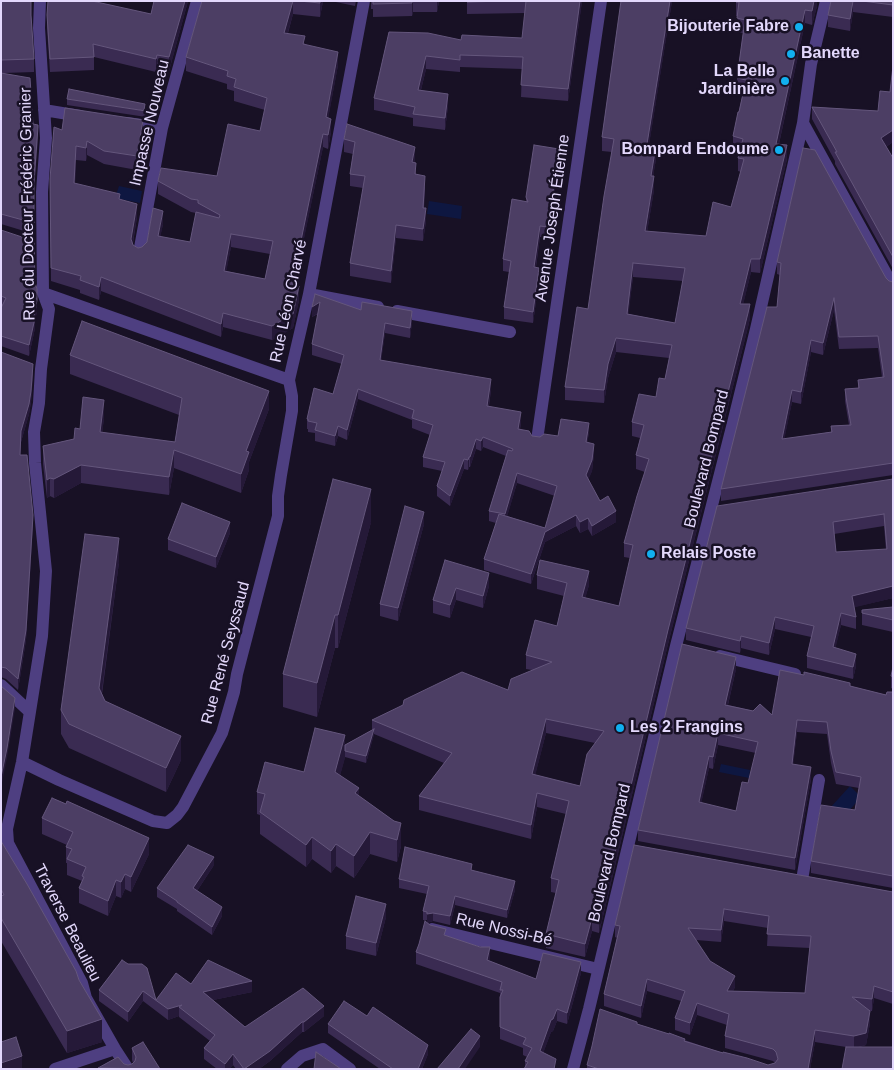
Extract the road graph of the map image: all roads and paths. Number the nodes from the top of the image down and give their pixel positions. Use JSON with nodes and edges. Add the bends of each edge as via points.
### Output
{"nodes":[{"id":1,"x":40,"y":1,"type":"edge"},
{"id":2,"x":197,"y":1,"type":"edge"},
{"id":3,"x":364,"y":1,"type":"edge"},
{"id":4,"x":601,"y":1,"type":"edge"},
{"id":5,"x":826,"y":1,"type":"edge"},
{"id":6,"x":44,"y":110,"type":"junction"},
{"id":7,"x":93,"y":118,"type":"edge"},
{"id":8,"x":113,"y":121,"type":"edge"},
{"id":9,"x":803,"y":123,"type":"junction"},
{"id":10,"x":162,"y":128,"type":"junction"},
{"id":11,"x":26,"y":240,"type":"edge"},
{"id":12,"x":42,"y":245,"type":"junction"},
{"id":13,"x":138,"y":253,"type":"edge"},
{"id":14,"x":893,"y":286,"type":"edge"},
{"id":15,"x":43,"y":293,"type":"junction"},
{"id":16,"x":308,"y":294,"type":"junction"},
{"id":17,"x":510,"y":332,"type":"dead end"},
{"id":18,"x":25,"y":363,"type":"edge"},
{"id":19,"x":42,"y":370,"type":"junction"},
{"id":20,"x":289,"y":380,"type":"junction"},
{"id":21,"x":537,"y":440,"type":"edge"},
{"id":22,"x":704,"y":652,"type":"edge"},
{"id":23,"x":808,"y":677,"type":"edge"},
{"id":24,"x":1,"y":685,"type":"edge"},
{"id":25,"x":30,"y":712,"type":"junction"},
{"id":26,"x":22,"y":762,"type":"junction"},
{"id":27,"x":819,"y":780,"type":"dead end"},
{"id":28,"x":4,"y":844,"type":"edge"},
{"id":29,"x":802,"y":880,"type":"edge"},
{"id":30,"x":432,"y":929,"type":"edge"},
{"id":31,"x":598,"y":969,"type":"junction"},
{"id":32,"x":115,"y":1049,"type":"junction"},
{"id":33,"x":346,"y":1067,"type":"edge"},
{"id":34,"x":55,"y":1069,"type":"edge"},
{"id":35,"x":128,"y":1069,"type":"edge"},
{"id":36,"x":287,"y":1069,"type":"edge"},
{"id":37,"x":573,"y":1069,"type":"edge"}],
"edges":[{"from":1,"to":6,"type":"street","name":"Rue du Docteur Frédéric Granier"},
{"from":2,"to":10,"type":"street","name":"Impasse Nouveau"},
{"from":3,"to":16,"type":"street","name":"Rue Léon Charvé"},
{"from":4,"to":21,"type":"street","name":"Avenue Joseph Étienne"},
{"from":5,"to":9,"type":"street","name":"Boulevard Bompard","via":[[810,64]]},
{"from":6,"to":7,"type":"street"},
{"from":6,"to":12,"type":"street","name":"Rue du Docteur Frédéric Granier"},
{"from":8,"to":10,"type":"street"},
{"from":9,"to":14,"type":"street"},
{"from":9,"to":31,"type":"street","name":"Boulevard Bompard","via":[[715,511],[632,848]]},
{"from":10,"to":13,"type":"street","name":"Impasse Nouveau"},
{"from":11,"to":12,"type":"street"},
{"from":12,"to":15,"type":"street","name":"Rue du Docteur Frédéric Granier"},
{"from":15,"to":19,"type":"street","name":"Rue du Docteur Frédéric Granier","via":[[50,309]]},
{"from":15,"to":20,"type":"street","name":"Rue Léon Charvé"},
{"from":16,"to":17,"type":"street"},
{"from":16,"to":20,"type":"street","name":"Rue Léon Charvé"},
{"from":18,"to":19,"type":"street"},
{"from":19,"to":25,"type":"street","name":"Rue du Docteur Frédéric Granier","via":[[34,432],[46,571],[42,636]]},
{"from":20,"to":26,"type":"street","name":"Rue René Seyssaud","via":[[292,411],[278,496],[278,516],[222,733],[183,807],[167,823],[153,821]]},
{"from":22,"to":23,"type":"street"},
{"from":24,"to":25,"type":"street"},
{"from":25,"to":26,"type":"street","name":"Rue du Docteur Frédéric Granier"},
{"from":26,"to":28,"type":"street","name":"Rue du Docteur Frédéric Granier"},
{"from":27,"to":29,"type":"street"},
{"from":28,"to":32,"type":"street","name":"Traverse Beaulieu"},
{"from":30,"to":31,"type":"street","name":"Rue Nossi-Bé"},
{"from":31,"to":37,"type":"street","name":"Boulevard Bompard","via":[[593,1010]]},
{"from":32,"to":34,"type":"street"},
{"from":32,"to":35,"type":"street","name":"Traverse Beaulieu"},
{"from":33,"to":36,"type":"street","via":[[323,1049],[302,1056]]}]}
